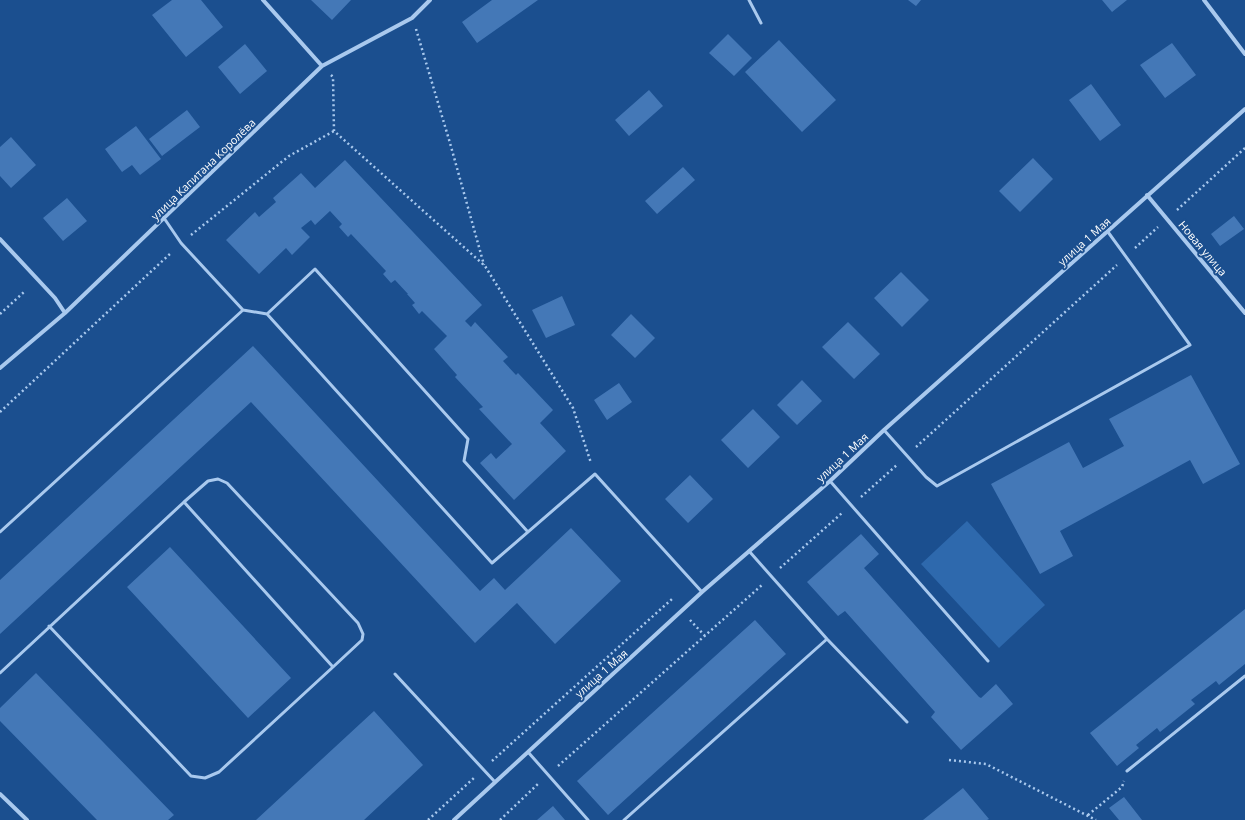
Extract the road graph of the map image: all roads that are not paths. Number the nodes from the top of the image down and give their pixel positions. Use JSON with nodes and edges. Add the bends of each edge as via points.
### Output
{"nodes":[{"id":1,"x":262,"y":0,"type":"edge"},
{"id":2,"x":430,"y":0,"type":"edge"},
{"id":3,"x":749,"y":0,"type":"edge"},
{"id":4,"x":1204,"y":0,"type":"edge"},
{"id":5,"x":761,"y":23,"type":"dead end"},
{"id":6,"x":1245,"y":54,"type":"edge"},
{"id":7,"x":322,"y":66,"type":"junction"},
{"id":8,"x":1245,"y":108,"type":"edge"},
{"id":9,"x":1147,"y":195,"type":"junction"},
{"id":10,"x":164,"y":218,"type":"junction"},
{"id":11,"x":1108,"y":232,"type":"junction"},
{"id":12,"x":0,"y":239,"type":"edge"},
{"id":13,"x":243,"y":310,"type":"junction"},
{"id":14,"x":65,"y":313,"type":"junction"},
{"id":15,"x":1245,"y":313,"type":"edge"},
{"id":16,"x":267,"y":314,"type":"junction"},
{"id":17,"x":0,"y":368,"type":"edge"},
{"id":18,"x":884,"y":430,"type":"junction"},
{"id":19,"x":830,"y":481,"type":"junction"},
{"id":20,"x":184,"y":502,"type":"junction"},
{"id":21,"x":0,"y":532,"type":"edge"},
{"id":22,"x":528,"y":532,"type":"junction"},
{"id":23,"x":749,"y":551,"type":"junction"},
{"id":24,"x":702,"y":592,"type":"junction"},
{"id":25,"x":49,"y":626,"type":"junction"},
{"id":26,"x":828,"y":639,"type":"junction"},
{"id":27,"x":988,"y":661,"type":"dead end"},
{"id":28,"x":333,"y":667,"type":"junction"},
{"id":29,"x":0,"y":673,"type":"edge"},
{"id":30,"x":395,"y":674,"type":"dead end"},
{"id":31,"x":1245,"y":676,"type":"edge"},
{"id":32,"x":907,"y":722,"type":"dead end"},
{"id":33,"x":528,"y":752,"type":"junction"},
{"id":34,"x":1127,"y":771,"type":"road end"},
{"id":35,"x":495,"y":782,"type":"junction"},
{"id":36,"x":0,"y":794,"type":"edge"},
{"id":37,"x":27,"y":820,"type":"edge"},
{"id":38,"x":454,"y":820,"type":"edge"},
{"id":39,"x":588,"y":820,"type":"edge"},
{"id":40,"x":624,"y":820,"type":"edge"}],
"edges":[{"from":1,"to":7,"type":"street"},
{"from":2,"to":7,"type":"street","name":"улица Капитана Королёва","via":[[412,18]]},
{"from":3,"to":5,"type":"lane"},
{"from":4,"to":6,"type":"street"},
{"from":7,"to":10,"type":"street","name":"улица Капитана Королёва"},
{"from":8,"to":9,"type":"street","name":"улица 1 Мая"},
{"from":9,"to":11,"type":"street","name":"улица 1 Мая"},
{"from":9,"to":15,"type":"street","name":"Новая улица"},
{"from":10,"to":13,"type":"lane","via":[[181,244]]},
{"from":10,"to":14,"type":"street","name":"улица Капитана Королёва"},
{"from":11,"to":18,"type":"street","name":"улица 1 Мая"},
{"from":11,"to":18,"type":"lane","via":[[1190,345],[937,486]]},
{"from":12,"to":14,"type":"street","via":[[55,298]]},
{"from":13,"to":16,"type":"lane"},
{"from":13,"to":21,"type":"lane"},
{"from":14,"to":17,"type":"street","name":"улица Капитана Королёва"},
{"from":16,"to":22,"type":"lane","via":[[492,563]]},
{"from":16,"to":22,"type":"lane","via":[[315,269],[468,439],[464,461]]},
{"from":18,"to":19,"type":"street","name":"улица 1 Мая"},
{"from":19,"to":23,"type":"street","name":"улица 1 Мая"},
{"from":19,"to":27,"type":"lane"},
{"from":20,"to":25,"type":"lane"},
{"from":20,"to":28,"type":"lane"},
{"from":20,"to":28,"type":"lane","via":[[208,480],[218,479],[227,484],[358,623],[363,634],[362,640]]},
{"from":22,"to":24,"type":"lane","via":[[595,474]]},
{"from":23,"to":24,"type":"street","name":"улица 1 Мая"},
{"from":23,"to":26,"type":"lane"},
{"from":24,"to":33,"type":"street","name":"улица 1 Мая"},
{"from":25,"to":28,"type":"lane","via":[[191,776],[205,778],[219,772]]},
{"from":25,"to":29,"type":"lane"},
{"from":26,"to":32,"type":"lane"},
{"from":26,"to":40,"type":"lane"},
{"from":30,"to":35,"type":"lane"},
{"from":31,"to":34,"type":"lane"},
{"from":33,"to":35,"type":"street","name":"улица 1 Мая"},
{"from":33,"to":39,"type":"lane"},
{"from":35,"to":38,"type":"street","name":"улица 1 Мая"},
{"from":36,"to":37,"type":"street"}]}
